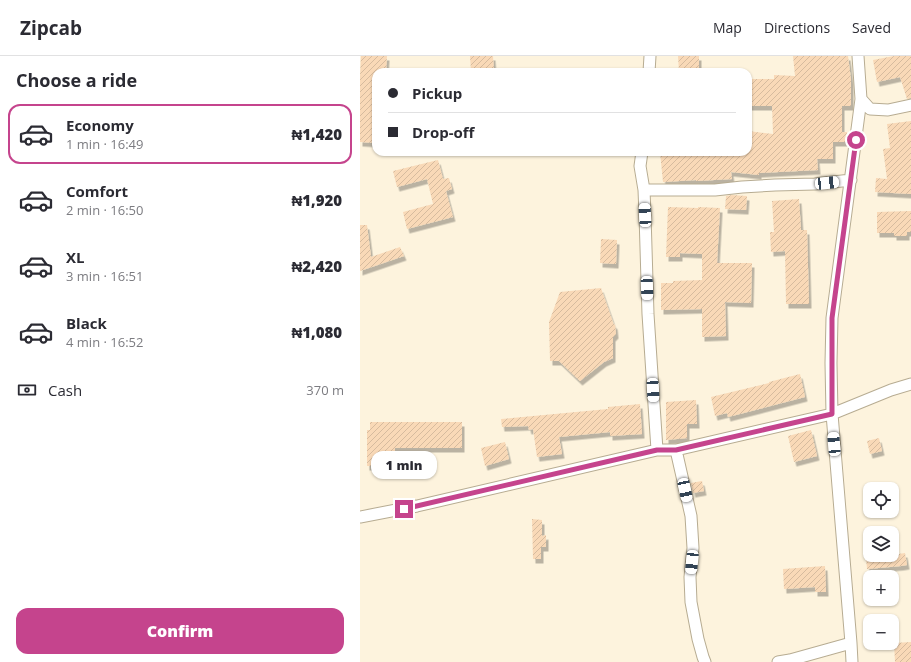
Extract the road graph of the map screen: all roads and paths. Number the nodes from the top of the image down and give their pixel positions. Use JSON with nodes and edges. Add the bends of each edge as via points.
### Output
{"nodes":[{"id":1,"x":650,"y":56,"type":"edge"},
{"id":2,"x":858,"y":56,"type":"edge"},
{"id":3,"x":649,"y":68,"type":"edge"},
{"id":4,"x":861,"y":99,"type":"junction"},
{"id":5,"x":911,"y":105,"type":"edge"},
{"id":6,"x":641,"y":156,"type":"edge"},
{"id":7,"x":851,"y":180,"type":"junction"},
{"id":8,"x":644,"y":190,"type":"junction"},
{"id":9,"x":911,"y":384,"type":"edge"},
{"id":10,"x":832,"y":414,"type":"junction"},
{"id":11,"x":657,"y":450,"type":"junction"},
{"id":12,"x":676,"y":450,"type":"junction"},
{"id":13,"x":360,"y":517,"type":"edge"},
{"id":14,"x":851,"y":643,"type":"junction"},
{"id":15,"x":705,"y":662,"type":"edge"},
{"id":16,"x":778,"y":662,"type":"edge"},
{"id":17,"x":852,"y":662,"type":"edge"}],
"edges":[{"from":1,"to":3,"type":"street"},
{"from":2,"to":4,"type":"street"},
{"from":4,"to":5,"type":"street","via":[[870,109],[888,110]]},
{"from":4,"to":7,"type":"street"},
{"from":6,"to":8,"type":"street","via":[[640,166]]},
{"from":7,"to":8,"type":"street","via":[[715,190]]},
{"from":7,"to":10,"type":"street","via":[[832,318]]},
{"from":8,"to":11,"type":"street","via":[[648,314]]},
{"from":9,"to":10,"type":"street"},
{"from":10,"to":12,"type":"street"},
{"from":10,"to":14,"type":"street"},
{"from":11,"to":12,"type":"street"},
{"from":11,"to":13,"type":"street"},
{"from":12,"to":15,"type":"street","via":[[691,516],[691,602]]},
{"from":14,"to":16,"type":"street"},
{"from":14,"to":17,"type":"street"}]}
